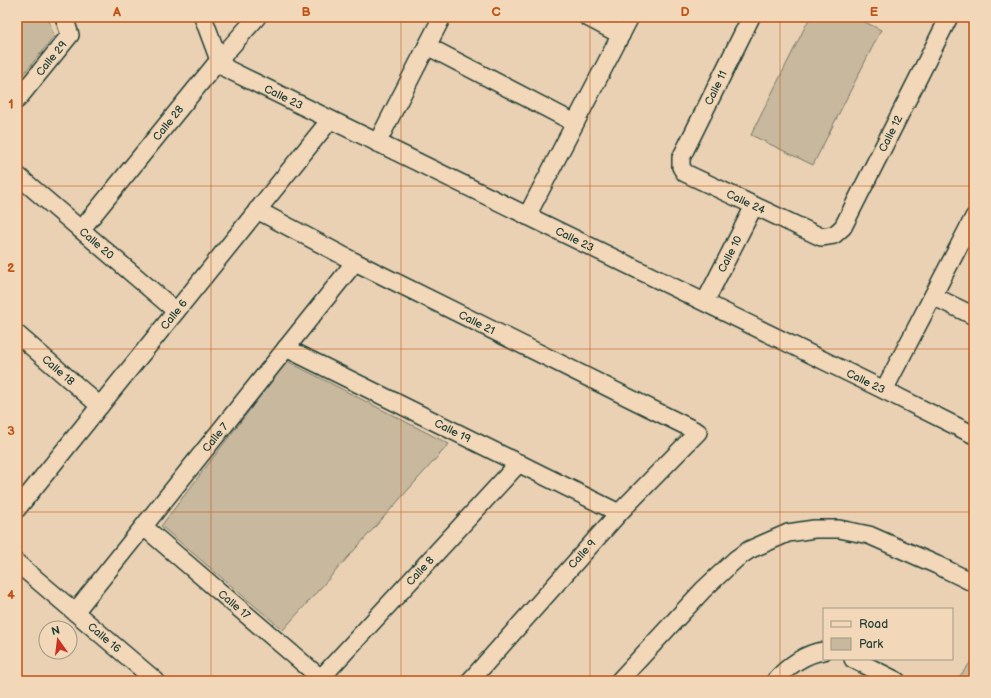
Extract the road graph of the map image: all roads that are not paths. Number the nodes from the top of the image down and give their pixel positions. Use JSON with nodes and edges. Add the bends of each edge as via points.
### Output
{"nodes":[{"id":1,"x":64,"y":17,"type":"edge"},
{"id":2,"x":203,"y":17,"type":"edge"},
{"id":3,"x":257,"y":17,"type":"edge"},
{"id":4,"x":442,"y":17,"type":"edge"},
{"id":5,"x":587,"y":17,"type":"edge"},
{"id":6,"x":630,"y":17,"type":"edge"},
{"id":7,"x":751,"y":17,"type":"edge"},
{"id":8,"x":949,"y":17,"type":"edge"},
{"id":9,"x":621,"y":35,"type":"junction"},
{"id":10,"x":428,"y":46,"type":"junction"},
{"id":11,"x":219,"y":60,"type":"junction"},
{"id":12,"x":17,"y":100,"type":"edge"},
{"id":13,"x":330,"y":120,"type":"junction"},
{"id":14,"x":575,"y":123,"type":"junction"},
{"id":15,"x":378,"y":143,"type":"junction"},
{"id":16,"x":681,"y":158,"type":"joint"},
{"id":17,"x":17,"y":175,"type":"edge"},
{"id":18,"x":754,"y":206,"type":"junction"},
{"id":19,"x":257,"y":210,"type":"junction"},
{"id":20,"x":527,"y":216,"type":"junction"},
{"id":21,"x":974,"y":217,"type":"edge"},
{"id":22,"x":81,"y":230,"type":"junction"},
{"id":23,"x":821,"y":237,"type":"joint"},
{"id":24,"x":355,"y":262,"type":"junction"},
{"id":25,"x":933,"y":296,"type":"junction"},
{"id":26,"x":705,"y":302,"type":"junction"},
{"id":27,"x":176,"y":311,"type":"junction"},
{"id":28,"x":974,"y":316,"type":"edge"},
{"id":29,"x":17,"y":334,"type":"edge"},
{"id":30,"x":286,"y":348,"type":"junction"},
{"id":31,"x":884,"y":390,"type":"junction"},
{"id":32,"x":100,"y":406,"type":"junction"},
{"id":33,"x":698,"y":432,"type":"joint"},
{"id":34,"x":974,"y":435,"type":"edge"},
{"id":35,"x":519,"y":463,"type":"junction"},
{"id":36,"x":17,"y":509,"type":"edge"},
{"id":37,"x":618,"y":513,"type":"junction"},
{"id":38,"x":144,"y":527,"type":"junction"},
{"id":39,"x":17,"y":563,"type":"edge"},
{"id":40,"x":974,"y":583,"type":"edge"},
{"id":41,"x":75,"y":612,"type":"junction"},
{"id":42,"x":823,"y":651,"type":"edge"},
{"id":43,"x":855,"y":660,"type":"edge"},
{"id":44,"x":323,"y":680,"type":"edge"},
{"id":45,"x":156,"y":681,"type":"edge"},
{"id":46,"x":470,"y":681,"type":"edge"},
{"id":47,"x":619,"y":681,"type":"edge"},
{"id":48,"x":774,"y":681,"type":"edge"},
{"id":49,"x":897,"y":681,"type":"edge"}],
"edges":[{"from":1,"to":12,"type":"street","name":"Calle 29","via":[[70,35]]},
{"from":2,"to":11,"type":"street","name":"Calle 23"},
{"from":3,"to":11,"type":"street","name":"Calle 28"},
{"from":4,"to":10,"type":"street"},
{"from":5,"to":9,"type":"street"},
{"from":6,"to":9,"type":"street"},
{"from":7,"to":16,"type":"street","name":"Calle 11"},
{"from":8,"to":23,"type":"street","name":"Calle 12","via":[[843,227],[834,235]]},
{"from":9,"to":14,"type":"street"},
{"from":10,"to":14,"type":"street"},
{"from":10,"to":15,"type":"street"},
{"from":11,"to":13,"type":"street","name":"Calle 23","via":[[227,69]]},
{"from":11,"to":22,"type":"street","name":"Calle 28"},
{"from":13,"to":15,"type":"street","name":"Calle 23"},
{"from":13,"to":19,"type":"street","name":"Calle 6"},
{"from":14,"to":20,"type":"street"},
{"from":15,"to":20,"type":"street","name":"Calle 23"},
{"from":16,"to":18,"type":"street","name":"Calle 24","via":[[681,167],[685,174]]},
{"from":17,"to":22,"type":"street","name":"Calle 20"},
{"from":18,"to":23,"type":"street","name":"Calle 24"},
{"from":18,"to":26,"type":"street","name":"Calle 10"},
{"from":19,"to":24,"type":"street","name":"Calle 21"},
{"from":19,"to":27,"type":"street","name":"Calle 6"},
{"from":20,"to":26,"type":"street","name":"Calle 23"},
{"from":21,"to":25,"type":"street"},
{"from":22,"to":27,"type":"street","name":"Calle 20"},
{"from":24,"to":30,"type":"street","name":"Calle 7"},
{"from":24,"to":33,"type":"street","name":"Calle 21"},
{"from":25,"to":28,"type":"street"},
{"from":25,"to":31,"type":"street"},
{"from":26,"to":31,"type":"street","name":"Calle 23"},
{"from":27,"to":32,"type":"street","name":"Calle 6"},
{"from":29,"to":32,"type":"street","name":"Calle 18"},
{"from":30,"to":35,"type":"street","name":"Calle 19"},
{"from":30,"to":38,"type":"street","name":"Calle 7"},
{"from":31,"to":34,"type":"street","name":"Calle 23"},
{"from":32,"to":36,"type":"street","name":"Calle 6"},
{"from":33,"to":37,"type":"street","name":"Calle 9"},
{"from":35,"to":37,"type":"street","name":"Calle 19"},
{"from":35,"to":44,"type":"street","name":"Calle 8"},
{"from":37,"to":46,"type":"street","name":"Calle 9"},
{"from":38,"to":41,"type":"street","name":"Calle 7"},
{"from":38,"to":44,"type":"street","name":"Calle 17"},
{"from":39,"to":41,"type":"street","name":"Calle 16"},
{"from":40,"to":47,"type":"street","via":[[869,535],[839,529],[788,533],[736,559],[703,590]]},
{"from":41,"to":45,"type":"street","name":"Calle 16"},
{"from":42,"to":48,"type":"street","via":[[804,657]]},
{"from":43,"to":49,"type":"street"}]}
